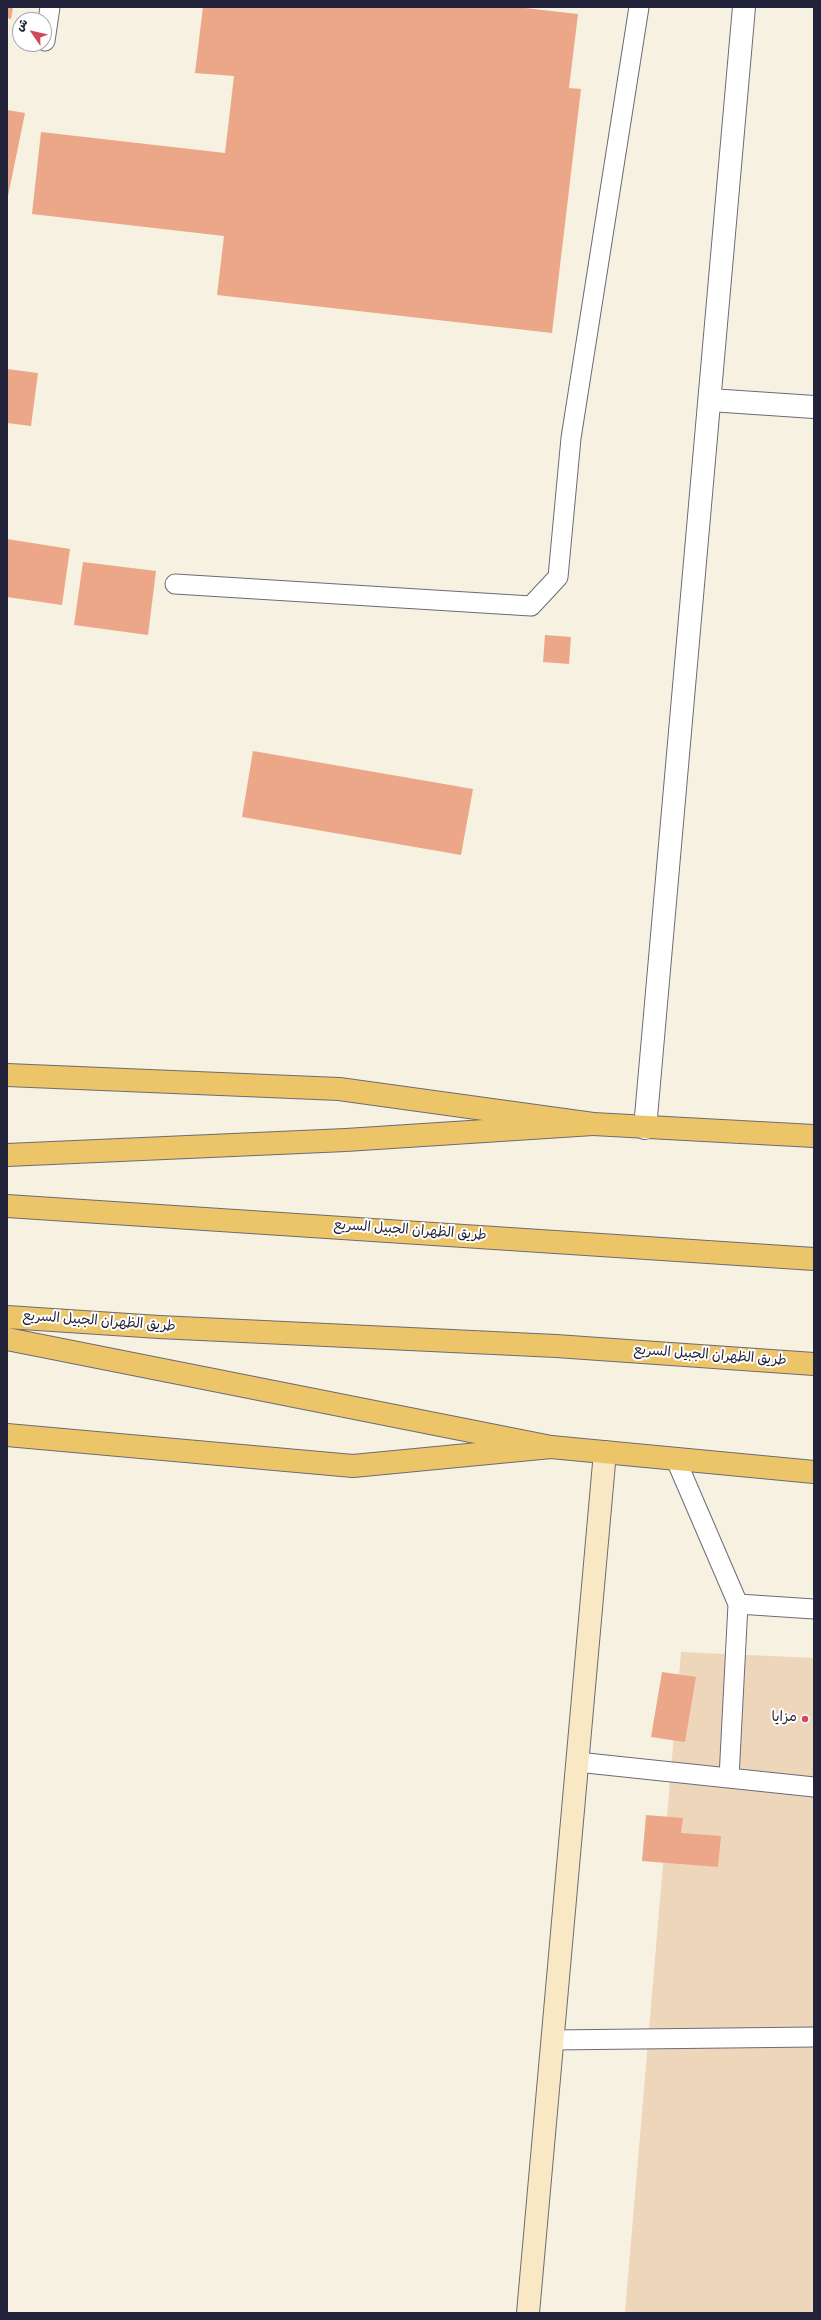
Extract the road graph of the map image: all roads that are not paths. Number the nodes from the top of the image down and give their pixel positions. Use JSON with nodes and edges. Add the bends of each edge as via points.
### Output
{"nodes":[{"id":1,"x":639,"y":7,"type":"edge"},
{"id":2,"x":744,"y":7,"type":"edge"},
{"id":3,"x":710,"y":400,"type":"junction"},
{"id":4,"x":814,"y":407,"type":"edge"},
{"id":5,"x":175,"y":584,"type":"dead end"},
{"id":6,"x":7,"y":1074,"type":"edge"},
{"id":7,"x":593,"y":1124,"type":"junction"},
{"id":8,"x":645,"y":1128,"type":"junction"},
{"id":9,"x":814,"y":1136,"type":"edge"},
{"id":10,"x":7,"y":1155,"type":"edge"},
{"id":11,"x":7,"y":1206,"type":"edge"},
{"id":12,"x":814,"y":1259,"type":"edge"},
{"id":13,"x":7,"y":1317,"type":"edge"},
{"id":14,"x":7,"y":1339,"type":"edge"},
{"id":15,"x":814,"y":1364,"type":"edge"},
{"id":16,"x":7,"y":1435,"type":"edge"},
{"id":17,"x":551,"y":1447,"type":"junction"},
{"id":18,"x":605,"y":1452,"type":"junction"},
{"id":19,"x":676,"y":1460,"type":"junction"},
{"id":20,"x":814,"y":1472,"type":"edge"},
{"id":21,"x":738,"y":1604,"type":"junction"},
{"id":22,"x":814,"y":1608,"type":"edge"},
{"id":23,"x":577,"y":1762,"type":"junction"},
{"id":24,"x":729,"y":1778,"type":"junction"},
{"id":25,"x":814,"y":1787,"type":"edge"},
{"id":26,"x":814,"y":2037,"type":"edge"},
{"id":27,"x":552,"y":2040,"type":"junction"},
{"id":28,"x":528,"y":2313,"type":"edge"}],
"edges":[{"from":1,"to":5,"type":"lane","via":[[572,438],[558,577],[531,606]]},
{"from":2,"to":3,"type":"street"},
{"from":3,"to":4,"type":"street"},
{"from":3,"to":8,"type":"street"},
{"from":6,"to":7,"type":"main road","via":[[339,1089]]},
{"from":7,"to":8,"type":"main road"},
{"from":7,"to":10,"type":"main road","via":[[346,1140]]},
{"from":8,"to":9,"type":"main road"},
{"from":11,"to":12,"type":"main road","name":"طريق الظهران الجبيل السريع"},
{"from":13,"to":15,"type":"main road","name":"طريق الظهران الجبيل السريع","via":[[556,1346]]},
{"from":14,"to":17,"type":"main road"},
{"from":16,"to":17,"type":"main road","via":[[353,1466]]},
{"from":17,"to":18,"type":"main road"},
{"from":18,"to":19,"type":"main road"},
{"from":18,"to":23,"type":"street"},
{"from":19,"to":20,"type":"main road"},
{"from":19,"to":21,"type":"lane"},
{"from":21,"to":22,"type":"lane"},
{"from":21,"to":24,"type":"lane"},
{"from":23,"to":24,"type":"lane"},
{"from":23,"to":27,"type":"street"},
{"from":24,"to":25,"type":"lane"},
{"from":26,"to":27,"type":"lane"},
{"from":27,"to":28,"type":"street"}]}
